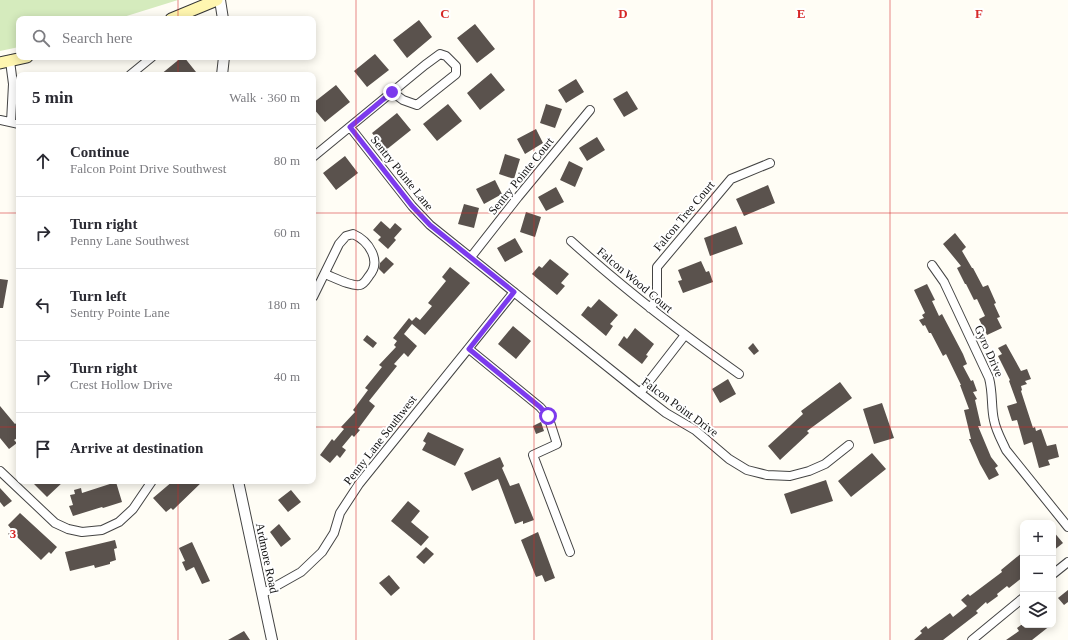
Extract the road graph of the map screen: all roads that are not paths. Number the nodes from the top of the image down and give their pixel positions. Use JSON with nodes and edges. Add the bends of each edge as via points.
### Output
{"nodes":[{"id":1,"x":217,"y":0,"type":"edge"},
{"id":2,"x":220,"y":0,"type":"edge"},
{"id":3,"x":178,"y":16,"type":"edge"},
{"id":4,"x":223,"y":16,"type":"edge"},
{"id":5,"x":16,"y":60,"type":"edge"},
{"id":6,"x":148,"y":60,"type":"edge"},
{"id":7,"x":224,"y":60,"type":"edge"},
{"id":8,"x":5,"y":62,"type":"edge"},
{"id":9,"x":134,"y":72,"type":"edge"},
{"id":10,"x":222,"y":72,"type":"edge"},
{"id":11,"x":392,"y":92,"type":"junction"},
{"id":12,"x":590,"y":110,"type":"dead end"},
{"id":13,"x":0,"y":120,"type":"edge"},
{"id":14,"x":15,"y":123,"type":"edge"},
{"id":15,"x":350,"y":127,"type":"junction"},
{"id":16,"x":316,"y":155,"type":"edge"},
{"id":17,"x":770,"y":163,"type":"dead end"},
{"id":18,"x":571,"y":241,"type":"dead end"},
{"id":19,"x":471,"y":257,"type":"junction"},
{"id":20,"x":932,"y":265,"type":"dead end"},
{"id":21,"x":325,"y":274,"type":"junction"},
{"id":22,"x":316,"y":291,"type":"edge"},
{"id":23,"x":514,"y":292,"type":"junction"},
{"id":24,"x":650,"y":308,"type":"junction"},
{"id":25,"x":685,"y":336,"type":"junction"},
{"id":26,"x":469,"y":349,"type":"junction"},
{"id":27,"x":739,"y":374,"type":"dead end"},
{"id":28,"x":640,"y":393,"type":"junction"},
{"id":29,"x":849,"y":446,"type":"dead end"},
{"id":30,"x":0,"y":471,"type":"edge"},
{"id":31,"x":150,"y":484,"type":"edge"},
{"id":32,"x":239,"y":484,"type":"edge"},
{"id":33,"x":1068,"y":527,"type":"edge"},
{"id":34,"x":570,"y":552,"type":"dead end"},
{"id":35,"x":1068,"y":562,"type":"edge"},
{"id":36,"x":1056,"y":572,"type":"edge"},
{"id":37,"x":262,"y":594,"type":"junction"},
{"id":38,"x":1020,"y":600,"type":"edge"},
{"id":39,"x":272,"y":640,"type":"edge"},
{"id":40,"x":972,"y":640,"type":"edge"}],
"edges":[{"from":1,"to":3,"type":"main road"},
{"from":2,"to":4,"type":"street"},
{"from":5,"to":8,"type":"main road"},
{"from":6,"to":9,"type":"street"},
{"from":7,"to":10,"type":"street"},
{"from":8,"to":14,"type":"street","via":[[13,84]]},
{"from":11,"to":11,"type":"street","via":[[440,54],[456,66],[456,74],[417,105],[403,100]]},
{"from":11,"to":15,"type":"street"},
{"from":12,"to":19,"type":"street","name":"Sentry Pointe Court"},
{"from":13,"to":14,"type":"street"},
{"from":15,"to":16,"type":"street"},
{"from":15,"to":19,"type":"street","name":"Sentry Pointe Lane","via":[[412,206],[430,225]]},
{"from":17,"to":24,"type":"street","name":"Falcon Tree Court","via":[[731,179],[657,267],[657,299]]},
{"from":18,"to":24,"type":"street","name":"Falcon Wood Court"},
{"from":19,"to":23,"type":"street","name":"Sentry Pointe Lane"},
{"from":20,"to":33,"type":"street","name":"Gyro Drive","via":[[944,282],[989,378],[994,420],[1006,450]]},
{"from":21,"to":21,"type":"street","via":[[339,244],[346,236],[353,234],[365,243],[375,260],[370,275],[359,285]]},
{"from":21,"to":22,"type":"street"},
{"from":23,"to":26,"type":"street","name":"Penny Lane Southwest"},
{"from":23,"to":28,"type":"street","name":"Falcon Point Drive"},
{"from":24,"to":25,"type":"street","name":"Falcon Wood Court"},
{"from":25,"to":27,"type":"street","name":"Falcon Wood Court"},
{"from":25,"to":28,"type":"street"},
{"from":26,"to":34,"type":"street","via":[[548,416],[557,444],[533,455]]},
{"from":26,"to":37,"type":"street","name":"Penny Lane Southwest","via":[[360,484],[340,513],[334,533],[322,552],[301,572]]},
{"from":28,"to":29,"type":"street","name":"Falcon Point Drive","via":[[666,413],[695,430],[729,459],[748,470],[767,475],[790,476],[809,472],[825,464]]},
{"from":30,"to":31,"type":"street","via":[[55,523],[82,532],[102,530],[118,522],[133,509]]},
{"from":32,"to":37,"type":"street","name":"Ardmore Road"},
{"from":35,"to":36,"type":"street"},
{"from":37,"to":39,"type":"street","name":"Ardmore Road"},
{"from":38,"to":40,"type":"street"}]}
